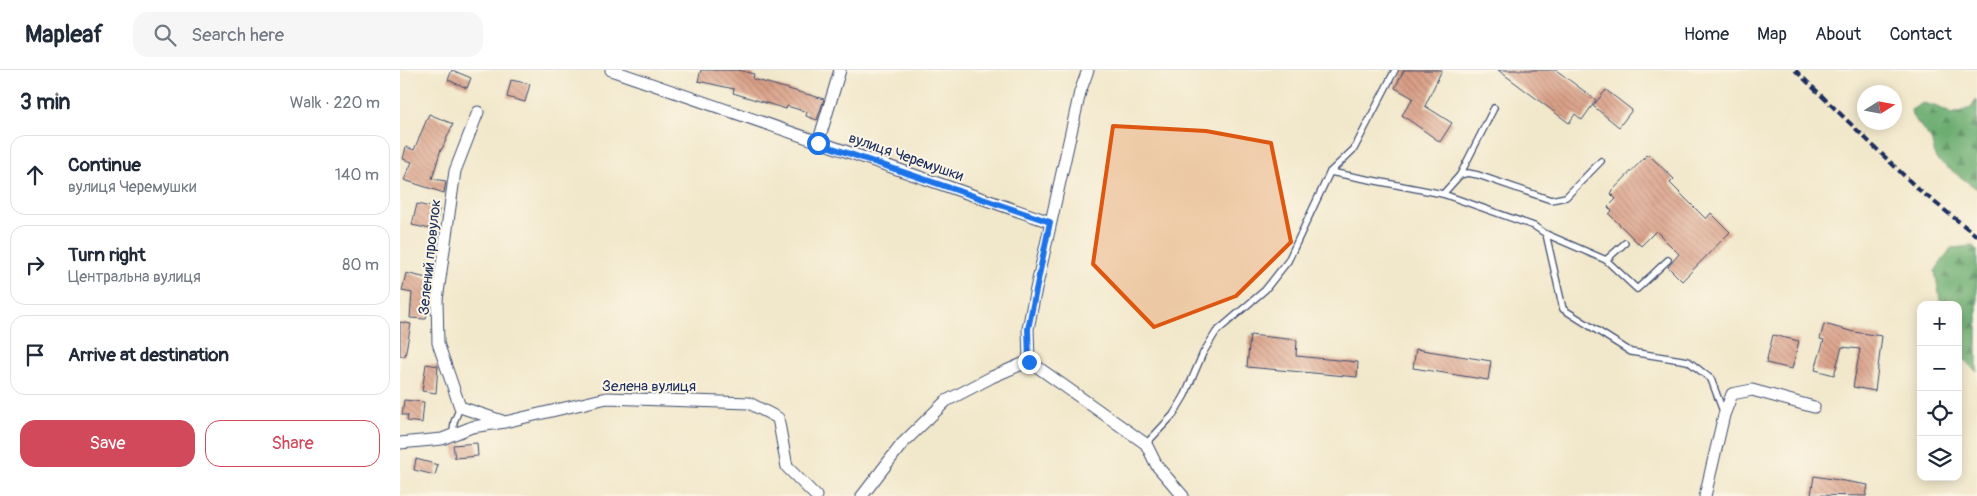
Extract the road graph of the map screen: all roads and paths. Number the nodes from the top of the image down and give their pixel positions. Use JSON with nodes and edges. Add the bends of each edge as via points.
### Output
{"nodes":[{"id":1,"x":611,"y":70,"type":"edge"},
{"id":2,"x":840,"y":70,"type":"edge"},
{"id":3,"x":1088,"y":70,"type":"edge"},
{"id":4,"x":1396,"y":70,"type":"edge"},
{"id":5,"x":1494,"y":108,"type":"dead end"},
{"id":6,"x":478,"y":112,"type":"dead end"},
{"id":7,"x":818,"y":143,"type":"junction"},
{"id":8,"x":1601,"y":161,"type":"dead end"},
{"id":9,"x":1330,"y":172,"type":"junction"},
{"id":10,"x":1460,"y":175,"type":"junction"},
{"id":11,"x":1443,"y":194,"type":"junction"},
{"id":12,"x":1050,"y":222,"type":"junction"},
{"id":13,"x":1546,"y":234,"type":"junction"},
{"id":14,"x":1625,"y":242,"type":"dead end"},
{"id":15,"x":1606,"y":260,"type":"junction"},
{"id":16,"x":1668,"y":260,"type":"dead end"},
{"id":17,"x":1029,"y":362,"type":"junction"},
{"id":18,"x":460,"y":407,"type":"junction"},
{"id":19,"x":1814,"y":407,"type":"dead end"},
{"id":20,"x":1724,"y":415,"type":"junction"},
{"id":21,"x":505,"y":422,"type":"junction"},
{"id":22,"x":453,"y":433,"type":"junction"},
{"id":23,"x":400,"y":443,"type":"edge"},
{"id":24,"x":1146,"y":444,"type":"junction"},
{"id":25,"x":816,"y":496,"type":"edge"},
{"id":26,"x":862,"y":496,"type":"edge"},
{"id":27,"x":1182,"y":496,"type":"edge"},
{"id":28,"x":1705,"y":496,"type":"edge"}],
"edges":[{"from":1,"to":7,"type":"street","name":"вулиця Черемушки"},
{"from":2,"to":7,"type":"street"},
{"from":3,"to":12,"type":"street"},
{"from":4,"to":9,"type":"lane","via":[[1354,149]]},
{"from":5,"to":10,"type":"lane"},
{"from":6,"to":18,"type":"street","name":"Зелений провулок","via":[[456,171],[437,300],[438,342]]},
{"from":7,"to":12,"type":"street","name":"вулиця Черемушки"},
{"from":8,"to":10,"type":"lane","via":[[1566,197],[1551,200],[1478,175]]},
{"from":9,"to":11,"type":"lane"},
{"from":9,"to":24,"type":"lane","via":[[1288,261],[1265,290],[1216,332],[1173,415]]},
{"from":10,"to":11,"type":"lane"},
{"from":11,"to":13,"type":"lane","via":[[1534,226]]},
{"from":12,"to":17,"type":"street","via":[[1028,329]]},
{"from":13,"to":15,"type":"lane"},
{"from":13,"to":20,"type":"lane","via":[[1563,309],[1631,352],[1688,361],[1712,379]]},
{"from":14,"to":15,"type":"lane"},
{"from":15,"to":16,"type":"lane","via":[[1637,289]]},
{"from":17,"to":24,"type":"street"},
{"from":17,"to":26,"type":"street","via":[[946,401],[902,444]]},
{"from":18,"to":21,"type":"street"},
{"from":18,"to":22,"type":"lane"},
{"from":19,"to":20,"type":"street","via":[[1752,390],[1732,394]]},
{"from":20,"to":28,"type":"street"},
{"from":21,"to":22,"type":"street","name":"Зелена вулиця"},
{"from":21,"to":25,"type":"street","name":"Зелена вулиця","via":[[607,398],[749,403],[778,418],[788,467]]},
{"from":22,"to":23,"type":"street","name":"Зелена вулиця","via":[[442,439]]},
{"from":24,"to":27,"type":"street","via":[[1157,466]]}]}
